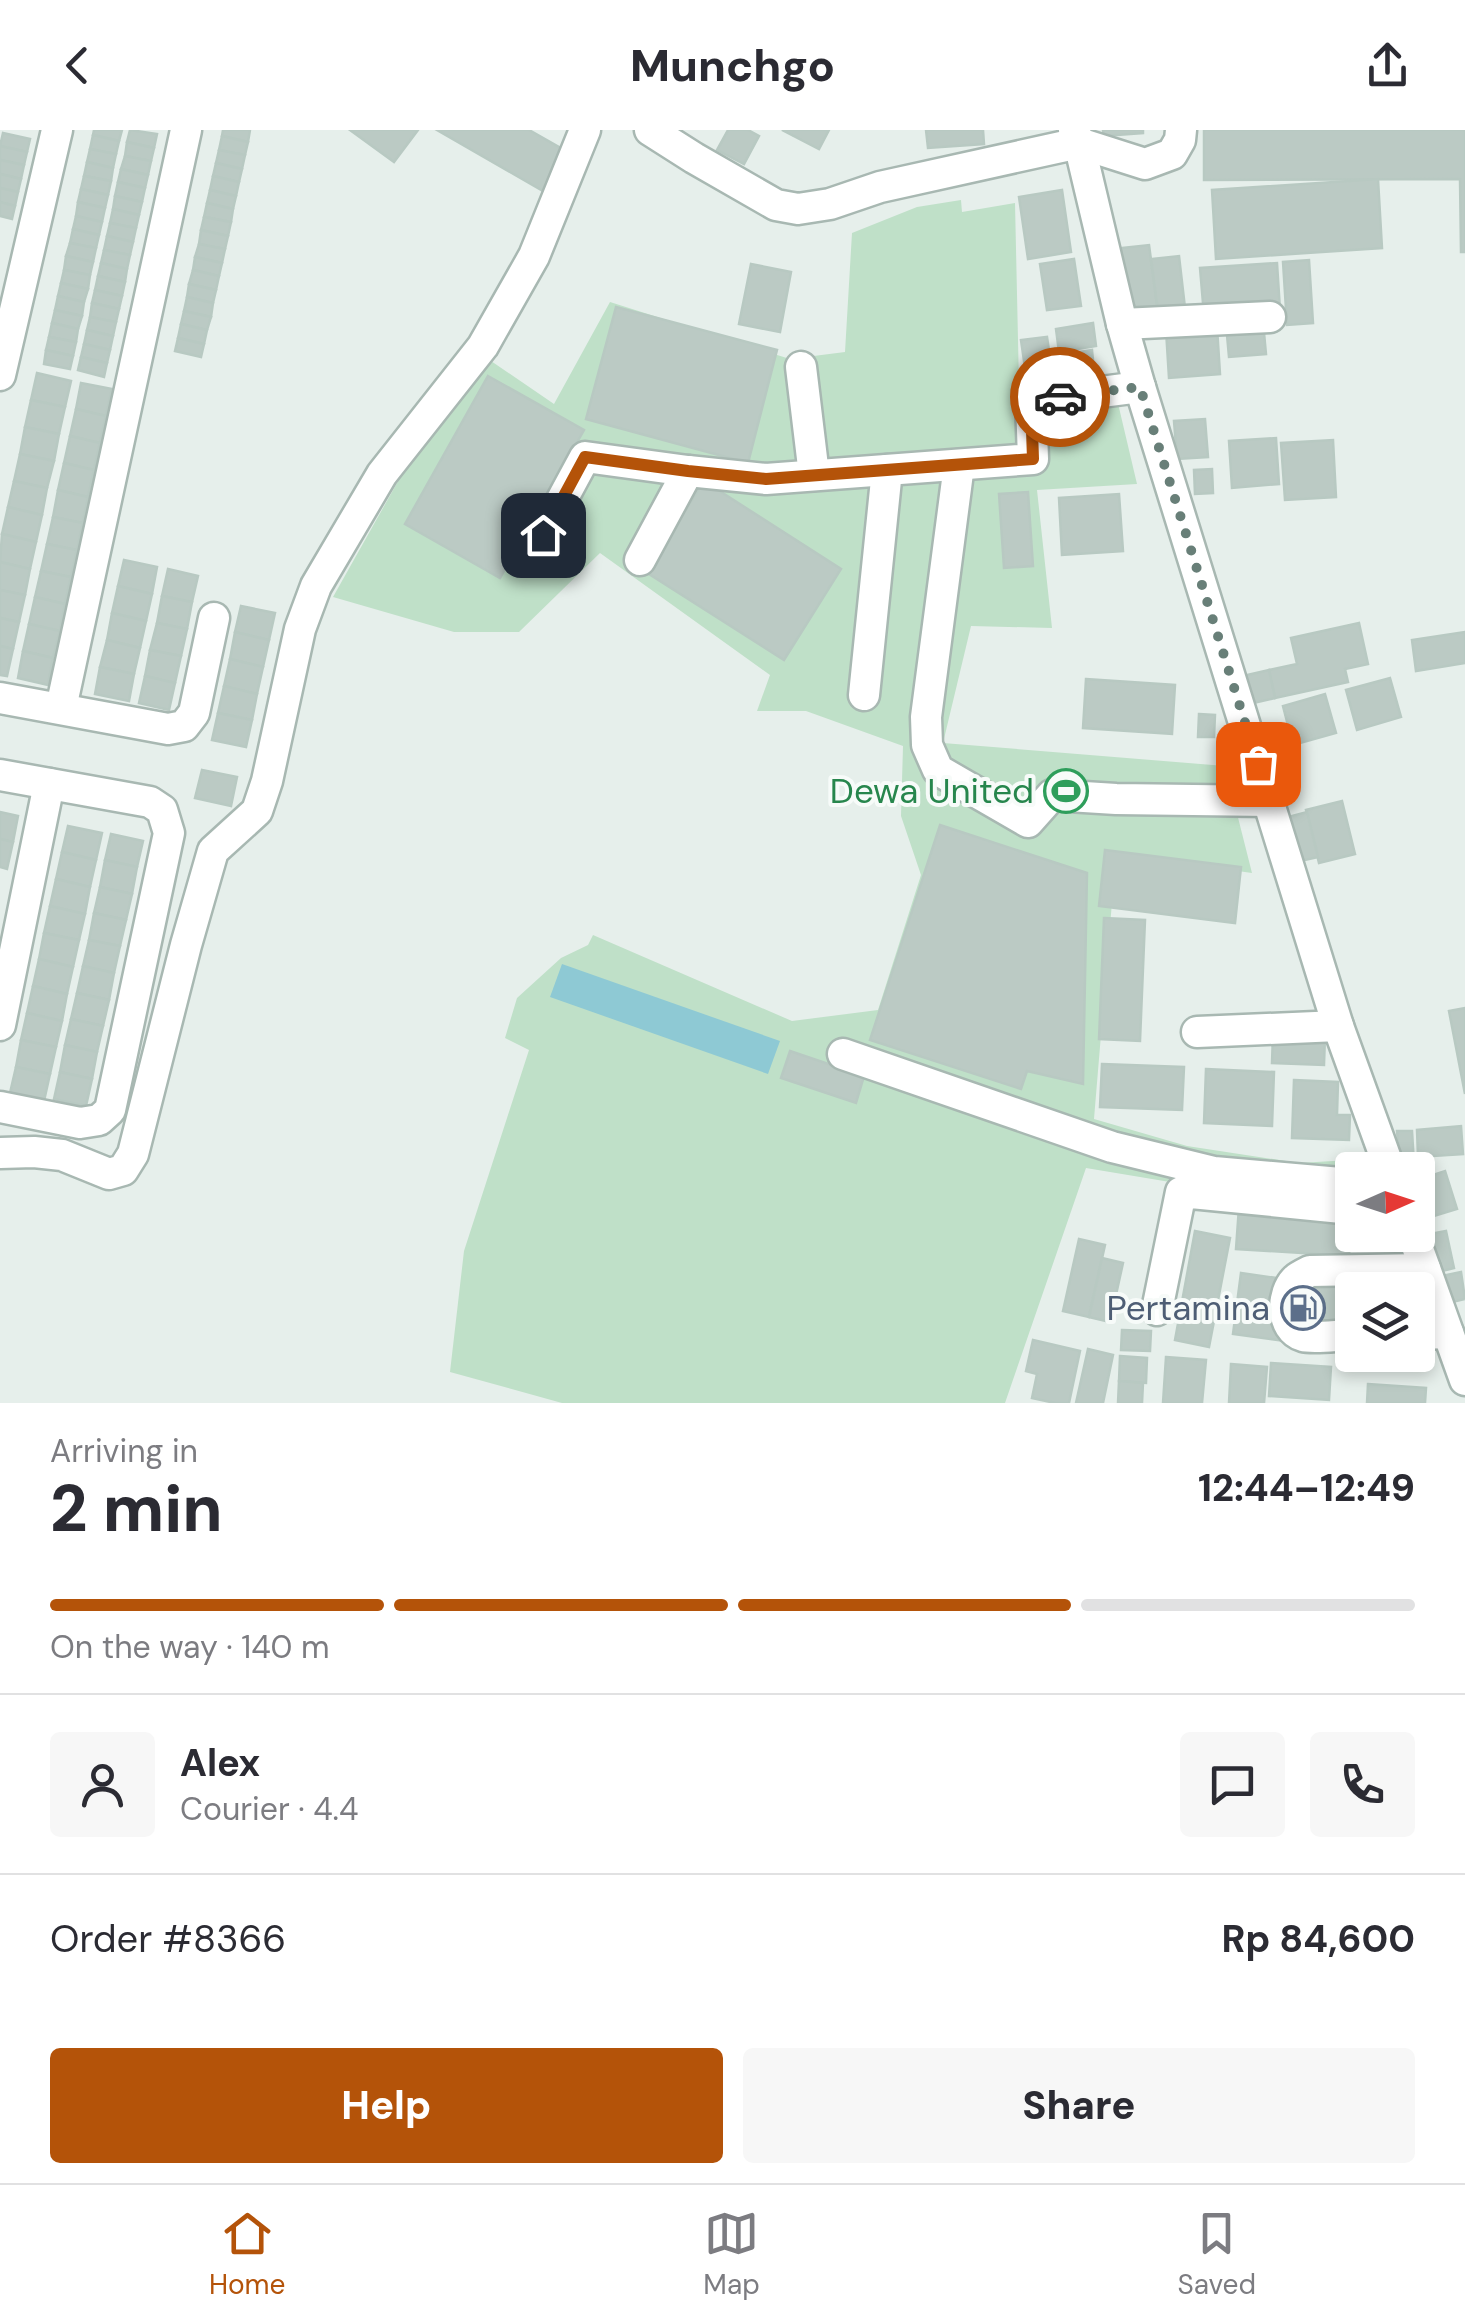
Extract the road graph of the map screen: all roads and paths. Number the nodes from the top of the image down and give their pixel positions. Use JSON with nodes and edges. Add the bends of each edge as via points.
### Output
{"nodes":[{"id":1,"x":58,"y":130,"type":"edge"},
{"id":2,"x":186,"y":130,"type":"edge"},
{"id":3,"x":584,"y":130,"type":"edge"},
{"id":4,"x":650,"y":130,"type":"edge"},
{"id":5,"x":1181,"y":130,"type":"edge"},
{"id":6,"x":1077,"y":136,"type":"edge"},
{"id":7,"x":1270,"y":317,"type":"dead end"},
{"id":8,"x":1122,"y":324,"type":"junction"},
{"id":9,"x":801,"y":367,"type":"dead end"},
{"id":10,"x":0,"y":375,"type":"edge"},
{"id":11,"x":1140,"y":387,"type":"junction"},
{"id":12,"x":958,"y":465,"type":"junction"},
{"id":13,"x":887,"y":470,"type":"junction"},
{"id":14,"x":688,"y":471,"type":"junction"},
{"id":15,"x":814,"y":476,"type":"junction"},
{"id":16,"x":543,"y":535,"type":"dead end"},
{"id":17,"x":640,"y":560,"type":"dead end"},
{"id":18,"x":214,"y":618,"type":"dead end"},
{"id":19,"x":864,"y":695,"type":"dead end"},
{"id":20,"x":0,"y":698,"type":"edge"},
{"id":21,"x":61,"y":708,"type":"junction"},
{"id":22,"x":0,"y":775,"type":"edge"},
{"id":23,"x":49,"y":784,"type":"junction"},
{"id":24,"x":1270,"y":801,"type":"junction"},
{"id":25,"x":0,"y":1025,"type":"edge"},
{"id":26,"x":1338,"y":1026,"type":"junction"},
{"id":27,"x":1197,"y":1032,"type":"dead end"},
{"id":28,"x":843,"y":1054,"type":"dead end"},
{"id":29,"x":0,"y":1108,"type":"edge"},
{"id":30,"x":1384,"y":1152,"type":"edge"},
{"id":31,"x":0,"y":1153,"type":"edge"},
{"id":32,"x":1335,"y":1183,"type":"edge"},
{"id":33,"x":1335,"y":1207,"type":"edge"},
{"id":34,"x":1420,"y":1252,"type":"edge"},
{"id":35,"x":1426,"y":1269,"type":"junction"},
{"id":36,"x":1158,"y":1310,"type":"dead end"},
{"id":37,"x":1435,"y":1334,"type":"edge"},
{"id":38,"x":1448,"y":1334,"type":"junction"},
{"id":39,"x":1335,"y":1335,"type":"edge"},
{"id":40,"x":1465,"y":1380,"type":"edge"}],
"edges":[{"from":1,"to":10,"type":"street"},
{"from":2,"to":21,"type":"street"},
{"from":3,"to":31,"type":"street","via":[[534,256],[483,346],[382,474],[316,586],[257,810],[213,851],[134,1154],[123,1170],[110,1174],[62,1155]]},
{"from":4,"to":6,"type":"street","via":[[776,205],[798,208]]},
{"from":5,"to":6,"type":"street","via":[[1172,154],[1145,164]]},
{"from":6,"to":8,"type":"street"},
{"from":7,"to":8,"type":"street"},
{"from":8,"to":11,"type":"street"},
{"from":9,"to":15,"type":"street"},
{"from":11,"to":12,"type":"street","via":[[1031,401],[1033,459]]},
{"from":11,"to":24,"type":"street"},
{"from":12,"to":13,"type":"street"},
{"from":12,"to":24,"type":"street","via":[[926,717],[927,745],[938,770],[1028,822],[1052,795]]},
{"from":13,"to":15,"type":"street"},
{"from":13,"to":19,"type":"street"},
{"from":14,"to":15,"type":"street"},
{"from":14,"to":16,"type":"street","via":[[585,457]]},
{"from":14,"to":17,"type":"street"},
{"from":18,"to":21,"type":"street","via":[[194,713],[184,726],[168,729]]},
{"from":20,"to":21,"type":"street"},
{"from":22,"to":23,"type":"street"},
{"from":23,"to":25,"type":"street"},
{"from":23,"to":29,"type":"street","via":[[150,802],[162,810],[169,832],[110,1110],[100,1120],[80,1123]]},
{"from":24,"to":26,"type":"street"},
{"from":26,"to":27,"type":"street"},
{"from":26,"to":30,"type":"street"},
{"from":28,"to":32,"type":"street","via":[[1112,1147],[1214,1172]]},
{"from":33,"to":36,"type":"street","via":[[1181,1192]]},
{"from":34,"to":35,"type":"street"},
{"from":35,"to":38,"type":"street"},
{"from":35,"to":39,"type":"street","via":[[1310,1271],[1296,1278],[1288,1291],[1288,1326],[1301,1336]]},
{"from":37,"to":38,"type":"street"},
{"from":38,"to":40,"type":"street"}]}
